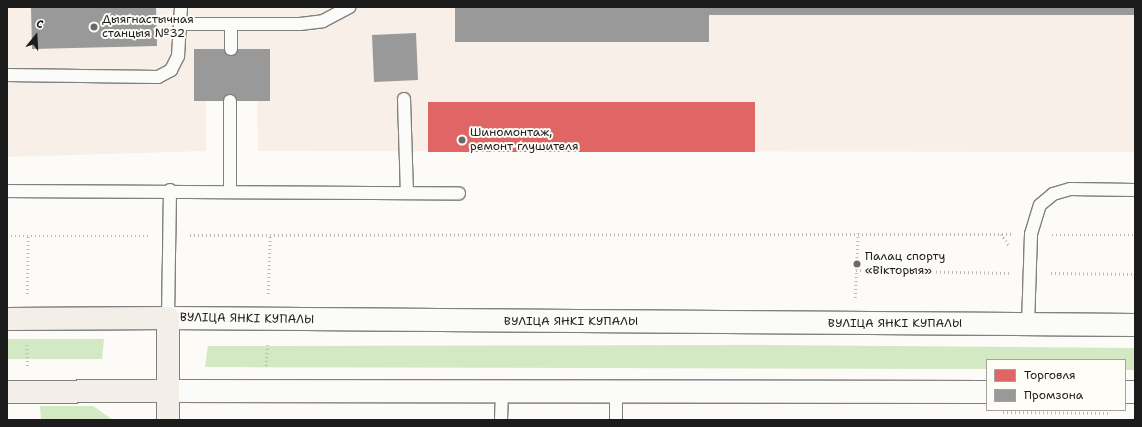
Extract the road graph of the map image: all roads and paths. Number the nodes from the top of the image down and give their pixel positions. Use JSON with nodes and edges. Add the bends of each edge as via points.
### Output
{"nodes":[{"id":1,"x":181,"y":7,"type":"edge"},
{"id":2,"x":349,"y":7,"type":"edge"},
{"id":3,"x":181,"y":24,"type":"junction"},
{"id":4,"x":231,"y":25,"type":"junction"},
{"id":5,"x":231,"y":49,"type":"dead end"},
{"id":6,"x":7,"y":75,"type":"edge"},
{"id":7,"x":404,"y":99,"type":"dead end"},
{"id":8,"x":230,"y":101,"type":"dead end"},
{"id":9,"x":170,"y":190,"type":"junction"},
{"id":10,"x":230,"y":190,"type":"junction"},
{"id":11,"x":1135,"y":190,"type":"edge"},
{"id":12,"x":7,"y":191,"type":"edge"},
{"id":13,"x":407,"y":192,"type":"junction"},
{"id":14,"x":459,"y":193,"type":"dead end"},
{"id":15,"x":858,"y":233,"type":"junction"},
{"id":16,"x":1002,"y":234,"type":"junction"},
{"id":17,"x":1031,"y":234,"type":"junction"},
{"id":18,"x":1135,"y":235,"type":"edge"},
{"id":19,"x":7,"y":236,"type":"edge"},
{"id":20,"x":169,"y":236,"type":"junction"},
{"id":21,"x":856,"y":270,"type":"junction"},
{"id":22,"x":1030,"y":273,"type":"junction"},
{"id":23,"x":1135,"y":274,"type":"edge"},
{"id":24,"x":168,"y":318,"type":"junction"},
{"id":25,"x":7,"y":320,"type":"edge"},
{"id":26,"x":856,"y":324,"type":"junction"},
{"id":27,"x":1028,"y":325,"type":"junction"},
{"id":28,"x":1135,"y":325,"type":"edge"},
{"id":29,"x":167,"y":391,"type":"junction"},
{"id":30,"x":502,"y":391,"type":"junction"},
{"id":31,"x":616,"y":391,"type":"junction"},
{"id":32,"x":7,"y":392,"type":"edge"},
{"id":33,"x":986,"y":392,"type":"edge"},
{"id":34,"x":168,"y":420,"type":"edge"},
{"id":35,"x":501,"y":420,"type":"edge"},
{"id":36,"x":616,"y":420,"type":"edge"}],
"edges":[{"from":1,"to":3,"type":"lane"},
{"from":2,"to":4,"type":"lane","via":[[323,21]]},
{"from":3,"to":4,"type":"lane"},
{"from":3,"to":6,"type":"lane","via":[[178,56],[171,70],[158,78]]},
{"from":4,"to":5,"type":"lane"},
{"from":7,"to":13,"type":"lane"},
{"from":8,"to":10,"type":"lane"},
{"from":9,"to":10,"type":"lane"},
{"from":9,"to":12,"type":"lane"},
{"from":9,"to":20,"type":"lane"},
{"from":10,"to":13,"type":"lane"},
{"from":11,"to":17,"type":"lane","via":[[1070,189],[1053,194],[1040,205]]},
{"from":13,"to":14,"type":"lane"},
{"from":15,"to":16,"type":"path"},
{"from":15,"to":20,"type":"path"},
{"from":15,"to":21,"type":"path"},
{"from":16,"to":17,"type":"path"},
{"from":16,"to":22,"type":"path"},
{"from":17,"to":18,"type":"path"},
{"from":17,"to":22,"type":"lane"},
{"from":19,"to":20,"type":"path"},
{"from":20,"to":24,"type":"lane"},
{"from":21,"to":22,"type":"path"},
{"from":21,"to":26,"type":"path"},
{"from":22,"to":23,"type":"path"},
{"from":22,"to":27,"type":"lane"},
{"from":24,"to":25,"type":"main road","name":"ВУЛІЦА ЯНКІ КУПАЛЫ"},
{"from":24,"to":26,"type":"main road","name":"ВУЛІЦА ЯНКІ КУПАЛЫ"},
{"from":24,"to":29,"type":"main road"},
{"from":26,"to":27,"type":"main road","name":"ВУЛІЦА ЯНКІ КУПАЛЫ"},
{"from":27,"to":28,"type":"main road","name":"ВУЛІЦА ЯНКІ КУПАЛЫ"},
{"from":29,"to":30,"type":"main road"},
{"from":29,"to":32,"type":"main road"},
{"from":29,"to":34,"type":"main road"},
{"from":30,"to":31,"type":"main road"},
{"from":30,"to":35,"type":"lane"},
{"from":31,"to":33,"type":"main road"},
{"from":31,"to":36,"type":"lane"}]}
